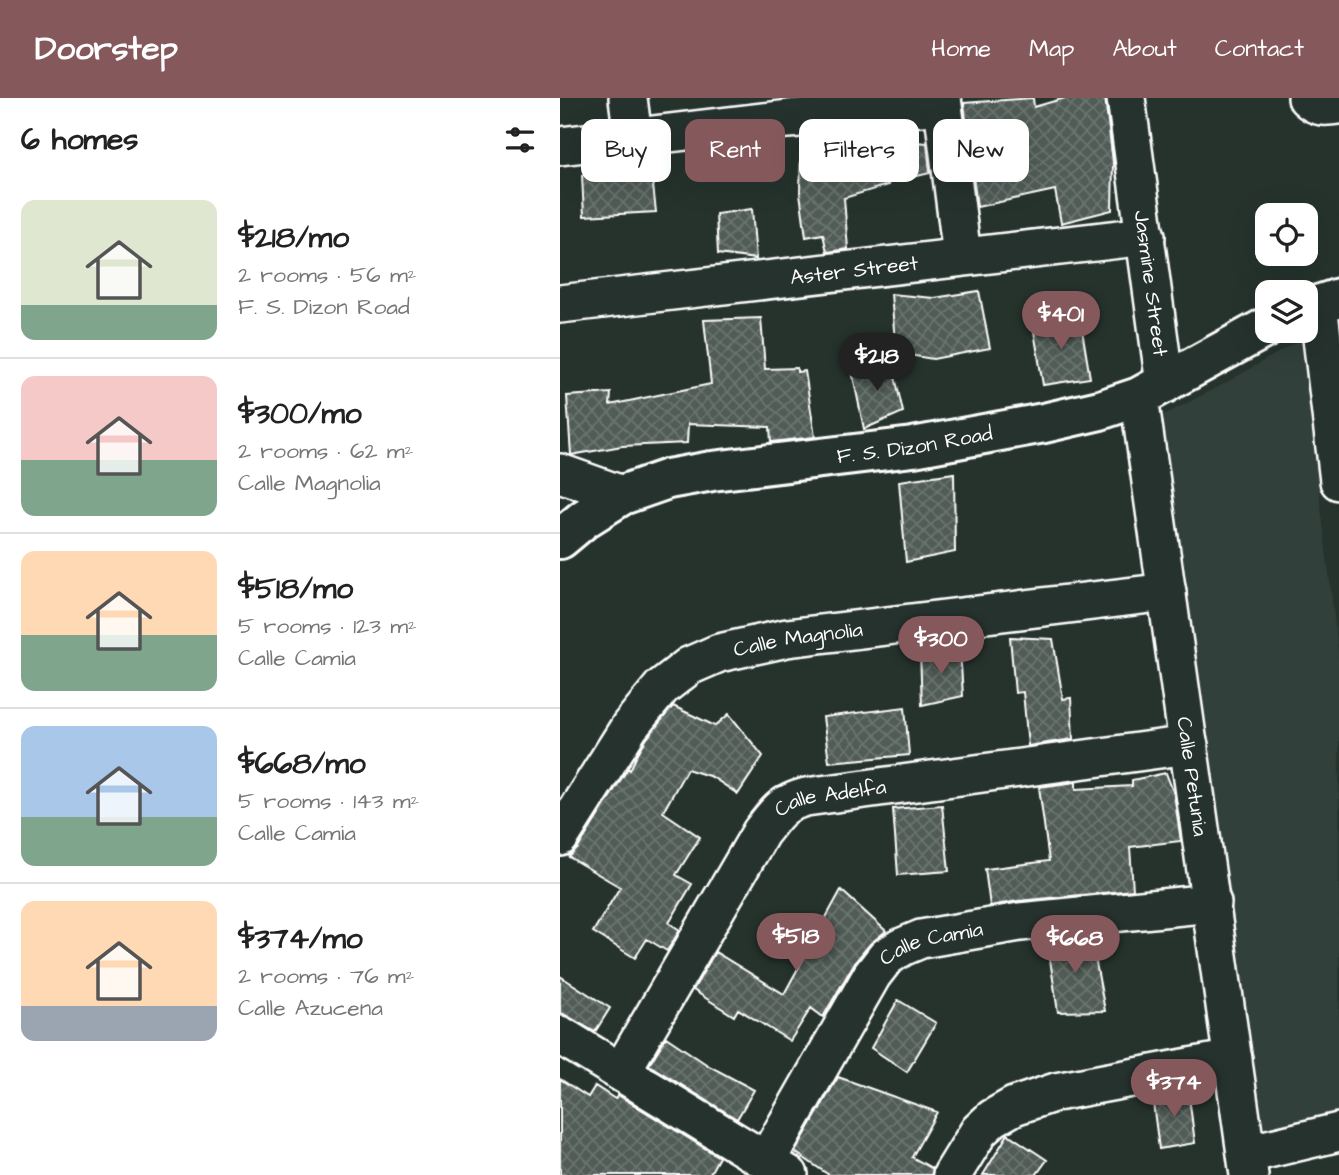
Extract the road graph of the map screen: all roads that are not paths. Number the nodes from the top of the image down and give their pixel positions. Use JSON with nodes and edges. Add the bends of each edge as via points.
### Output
{"nodes":[{"id":1,"x":628,"y":98,"type":"edge"},
{"id":2,"x":1126,"y":98,"type":"edge"},
{"id":3,"x":942,"y":101,"type":"edge"},
{"id":4,"x":786,"y":108,"type":"edge"},
{"id":5,"x":631,"y":119,"type":"edge"},
{"id":6,"x":671,"y":130,"type":"edge"},
{"id":7,"x":581,"y":143,"type":"edge"},
{"id":8,"x":560,"y":146,"type":"edge"},
{"id":9,"x":1146,"y":236,"type":"junction"},
{"id":10,"x":962,"y":256,"type":"junction"},
{"id":11,"x":560,"y":304,"type":"edge"},
{"id":12,"x":1321,"y":304,"type":"edge"},
{"id":13,"x":1255,"y":334,"type":"edge"},
{"id":14,"x":1152,"y":391,"type":"junction"},
{"id":15,"x":560,"y":473,"type":"edge"},
{"id":16,"x":1339,"y":481,"type":"edge"},
{"id":17,"x":622,"y":495,"type":"junction"},
{"id":18,"x":560,"y":539,"type":"edge"},
{"id":19,"x":1167,"y":592,"type":"junction"},
{"id":20,"x":1189,"y":745,"type":"junction"},
{"id":21,"x":560,"y":837,"type":"edge"},
{"id":22,"x":1212,"y":903,"type":"junction"},
{"id":23,"x":560,"y":1035,"type":"edge"},
{"id":24,"x":1233,"y":1059,"type":"junction"},
{"id":25,"x":621,"y":1072,"type":"junction"},
{"id":26,"x":1339,"y":1132,"type":"edge"},
{"id":27,"x":1248,"y":1165,"type":"edge"},
{"id":28,"x":777,"y":1168,"type":"edge"},
{"id":29,"x":952,"y":1175,"type":"edge"}],
"edges":[{"from":1,"to":5,"type":"street"},
{"from":2,"to":9,"type":"street","name":"Jasmine Street"},
{"from":3,"to":4,"type":"street"},
{"from":3,"to":10,"type":"street"},
{"from":4,"to":6,"type":"street"},
{"from":7,"to":8,"type":"street"},
{"from":9,"to":10,"type":"street","name":"Aster Street"},
{"from":9,"to":14,"type":"street","name":"Jasmine Street"},
{"from":10,"to":11,"type":"street","name":"Aster Street"},
{"from":12,"to":16,"type":"street"},
{"from":13,"to":14,"type":"main road","name":"F. S. Dizon Road"},
{"from":14,"to":17,"type":"main road","name":"F. S. Dizon Road","via":[[1100,410],[1031,425],[914,447],[712,471],[668,479]]},
{"from":14,"to":19,"type":"street","name":"Calle Petunia"},
{"from":15,"to":17,"type":"street"},
{"from":17,"to":18,"type":"main road","name":"F. S. Dizon Road"},
{"from":19,"to":20,"type":"street","name":"Calle Petunia"},
{"from":19,"to":21,"type":"street","name":"Calle Magnolia","via":[[787,639],[719,653],[689,666],[662,687],[630,726]]},
{"from":20,"to":22,"type":"street","name":"Calle Petunia"},
{"from":20,"to":25,"type":"street","name":"Calle Adelfa","via":[[789,802],[761,832]]},
{"from":22,"to":24,"type":"street","name":"Calle Petunia"},
{"from":22,"to":28,"type":"street","name":"Calle Camia","via":[[1020,922],[921,939],[902,947],[886,957],[872,975]]},
{"from":23,"to":25,"type":"street"},
{"from":24,"to":27,"type":"street","name":"Calle Petunia"},
{"from":24,"to":29,"type":"street","via":[[1056,1092],[1014,1106],[979,1131]]},
{"from":25,"to":28,"type":"street"},
{"from":26,"to":27,"type":"street"}]}
